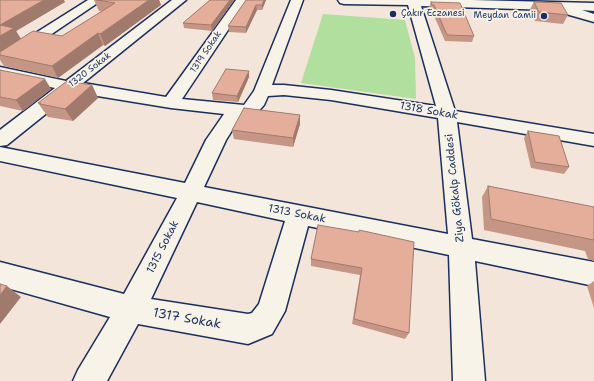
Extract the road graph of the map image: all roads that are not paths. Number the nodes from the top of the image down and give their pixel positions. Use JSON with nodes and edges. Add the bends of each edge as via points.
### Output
{"nodes":[{"id":1,"x":96,"y":0,"type":"edge"},
{"id":2,"x":180,"y":0,"type":"edge"},
{"id":3,"x":242,"y":0,"type":"edge"},
{"id":4,"x":297,"y":0,"type":"edge"},
{"id":5,"x":344,"y":0,"type":"edge"},
{"id":6,"x":413,"y":1,"type":"edge"},
{"id":7,"x":492,"y":2,"type":"edge"},
{"id":8,"x":573,"y":3,"type":"edge"},
{"id":9,"x":553,"y":6,"type":"junction"},
{"id":10,"x":592,"y":17,"type":"edge"},
{"id":11,"x":0,"y":61,"type":"edge"},
{"id":12,"x":0,"y":72,"type":"edge"},
{"id":13,"x":68,"y":86,"type":"junction"},
{"id":14,"x":262,"y":91,"type":"junction"},
{"id":15,"x":171,"y":103,"type":"junction"},
{"id":16,"x":242,"y":110,"type":"junction"},
{"id":17,"x":447,"y":114,"type":"junction"},
{"id":18,"x":0,"y":140,"type":"edge"},
{"id":19,"x":594,"y":140,"type":"edge"},
{"id":20,"x":0,"y":154,"type":"edge"},
{"id":21,"x":191,"y":192,"type":"junction"},
{"id":22,"x":299,"y":215,"type":"junction"},
{"id":23,"x":461,"y":246,"type":"junction"},
{"id":24,"x":0,"y":274,"type":"edge"},
{"id":25,"x":594,"y":274,"type":"edge"},
{"id":26,"x":130,"y":309,"type":"junction"},
{"id":27,"x":88,"y":381,"type":"edge"},
{"id":28,"x":469,"y":381,"type":"edge"}],
"edges":[{"from":1,"to":11,"type":"street"},
{"from":2,"to":13,"type":"street","name":"1320 Sokak"},
{"from":3,"to":15,"type":"street","name":"1319 Sokak"},
{"from":4,"to":14,"type":"street","name":"1315 Sokak"},
{"from":5,"to":6,"type":"street"},
{"from":6,"to":7,"type":"street"},
{"from":6,"to":17,"type":"street","name":"Ziya Gökalp Caddesi"},
{"from":7,"to":9,"type":"street"},
{"from":8,"to":9,"type":"street"},
{"from":8,"to":10,"type":"street"},
{"from":9,"to":10,"type":"street"},
{"from":12,"to":13,"type":"street"},
{"from":13,"to":15,"type":"street"},
{"from":13,"to":18,"type":"street","name":"1320 Sokak"},
{"from":14,"to":16,"type":"street","name":"1315 Sokak","via":[[255,105]]},
{"from":14,"to":17,"type":"street","name":"1318 Sokak","via":[[284,90],[330,95]]},
{"from":15,"to":16,"type":"street"},
{"from":16,"to":21,"type":"street","name":"1315 Sokak","via":[[216,140]]},
{"from":17,"to":19,"type":"street","name":"1318 Sokak"},
{"from":17,"to":23,"type":"street","name":"Ziya Gökalp Caddesi"},
{"from":20,"to":21,"type":"street","name":"1313 Sokak"},
{"from":21,"to":22,"type":"street","name":"1313 Sokak"},
{"from":21,"to":26,"type":"street","name":"1315 Sokak"},
{"from":22,"to":23,"type":"street","name":"1313 Sokak"},
{"from":22,"to":26,"type":"street","name":"1317 Sokak","via":[[271,311],[262,324],[248,329]]},
{"from":23,"to":25,"type":"street","name":"1313 Sokak"},
{"from":23,"to":28,"type":"street","name":"Ziya Gökalp Caddesi"},
{"from":24,"to":26,"type":"street","name":"1317 Sokak"},
{"from":26,"to":27,"type":"street","name":"1315 Sokak"}]}
